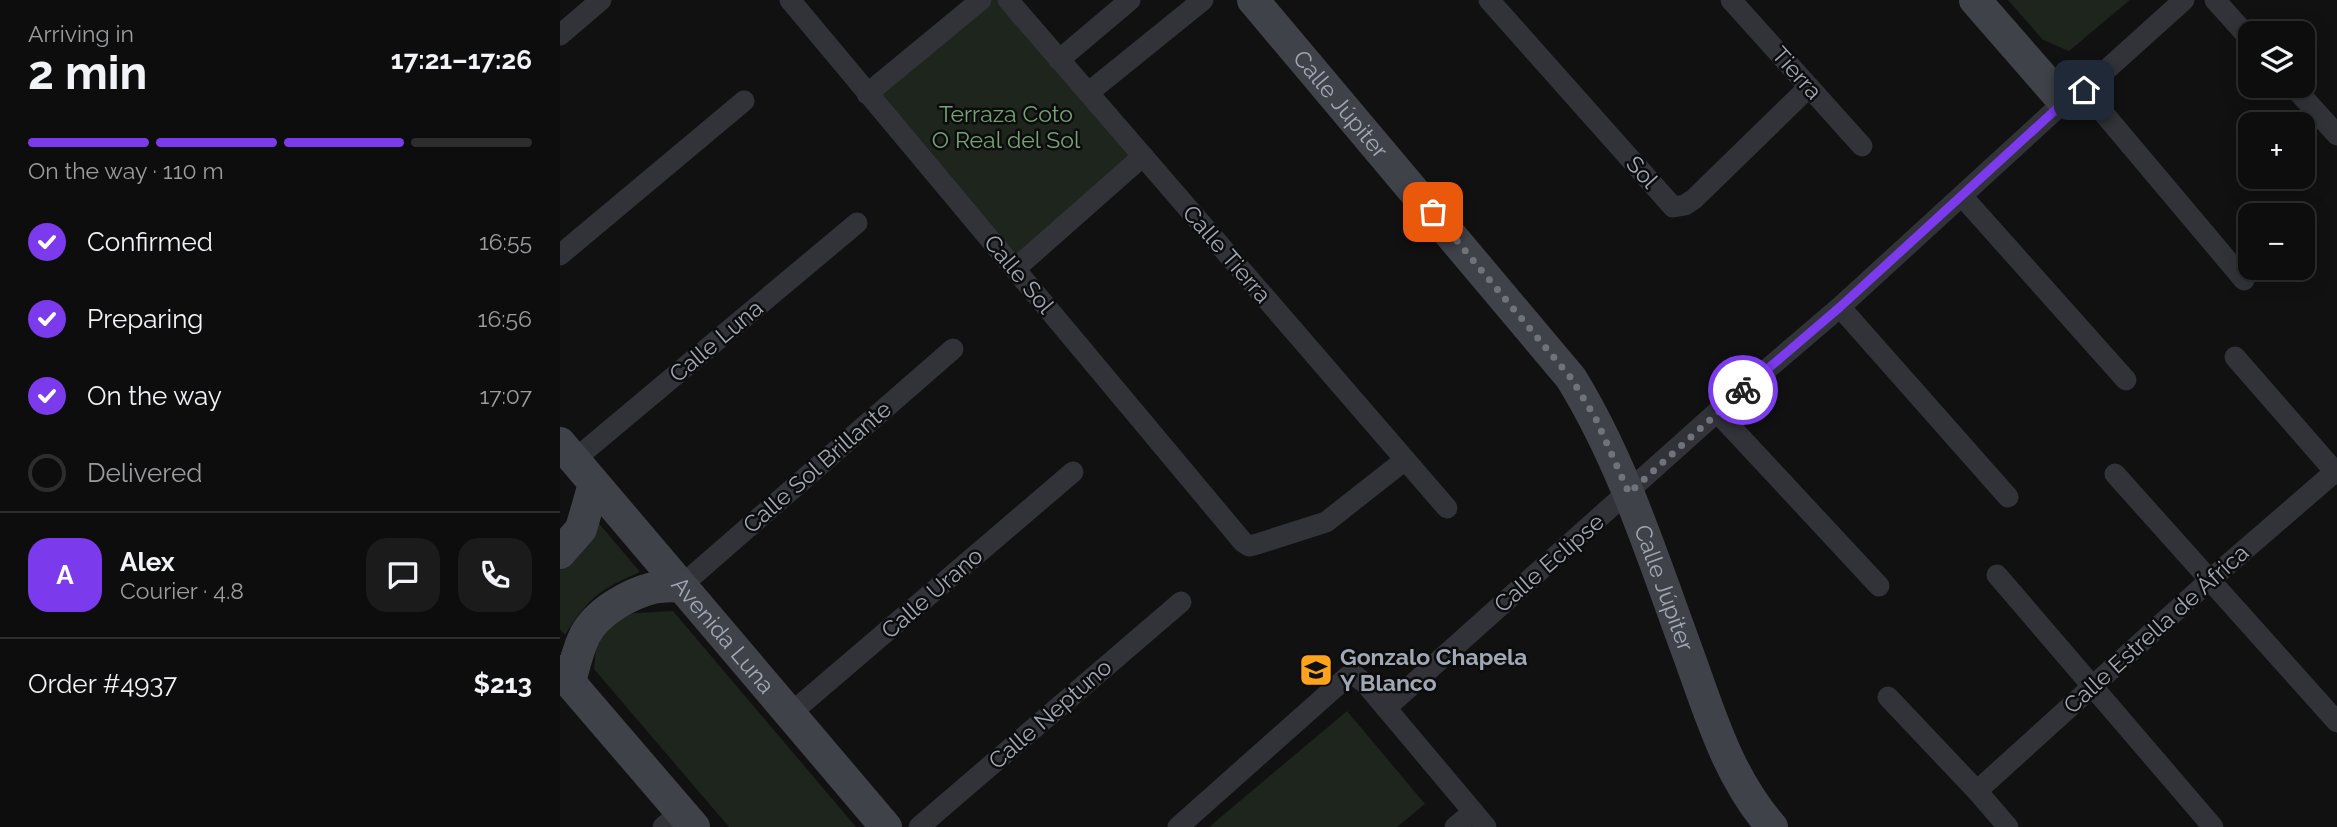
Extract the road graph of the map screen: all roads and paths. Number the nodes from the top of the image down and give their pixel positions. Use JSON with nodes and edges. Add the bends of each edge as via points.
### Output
{"nodes":[{"id":1,"x":601,"y":0,"type":"edge"},
{"id":2,"x":790,"y":0,"type":"edge"},
{"id":3,"x":981,"y":0,"type":"edge"},
{"id":4,"x":1007,"y":0,"type":"edge"},
{"id":5,"x":1130,"y":0,"type":"edge"},
{"id":6,"x":1203,"y":0,"type":"edge"},
{"id":7,"x":1253,"y":0,"type":"edge"},
{"id":8,"x":1489,"y":0,"type":"edge"},
{"id":9,"x":1731,"y":0,"type":"edge"},
{"id":10,"x":1975,"y":0,"type":"edge"},
{"id":11,"x":2184,"y":0,"type":"edge"},
{"id":12,"x":2215,"y":0,"type":"edge"},
{"id":13,"x":2238,"y":26,"type":"edge"},
{"id":14,"x":560,"y":35,"type":"edge"},
{"id":15,"x":1059,"y":60,"type":"junction"},
{"id":16,"x":1809,"y":87,"type":"junction"},
{"id":17,"x":1088,"y":93,"type":"junction"},
{"id":18,"x":867,"y":94,"type":"junction"},
{"id":19,"x":2074,"y":96,"type":"junction"},
{"id":20,"x":2303,"y":98,"type":"edge"},
{"id":21,"x":744,"y":101,"type":"dead end"},
{"id":22,"x":2337,"y":135,"type":"edge"},
{"id":23,"x":1862,"y":146,"type":"dead end"},
{"id":24,"x":1143,"y":156,"type":"junction"},
{"id":25,"x":1962,"y":196,"type":"junction"},
{"id":26,"x":857,"y":223,"type":"dead end"},
{"id":27,"x":560,"y":255,"type":"edge"},
{"id":28,"x":1015,"y":269,"type":"junction"},
{"id":29,"x":2238,"y":274,"type":"edge"},
{"id":30,"x":1840,"y":307,"type":"junction"},
{"id":31,"x":953,"y":349,"type":"dead end"},
{"id":32,"x":2235,"y":357,"type":"dead end"},
{"id":33,"x":2126,"y":380,"type":"dead end"},
{"id":34,"x":1717,"y":412,"type":"junction"},
{"id":35,"x":567,"y":452,"type":"edge"},
{"id":36,"x":1405,"y":460,"type":"junction"},
{"id":37,"x":1073,"y":472,"type":"dead end"},
{"id":38,"x":2336,"y":472,"type":"edge"},
{"id":39,"x":2115,"y":474,"type":"dead end"},
{"id":40,"x":594,"y":484,"type":"junction"},
{"id":41,"x":1629,"y":493,"type":"junction"},
{"id":42,"x":2008,"y":497,"type":"dead end"},
{"id":43,"x":1447,"y":508,"type":"dead end"},
{"id":44,"x":560,"y":553,"type":"edge"},
{"id":45,"x":1997,"y":575,"type":"dead end"},
{"id":46,"x":2211,"y":579,"type":"junction"},
{"id":47,"x":681,"y":586,"type":"junction"},
{"id":48,"x":1879,"y":586,"type":"dead end"},
{"id":49,"x":1181,"y":602,"type":"dead end"},
{"id":50,"x":563,"y":682,"type":"edge"},
{"id":51,"x":2092,"y":687,"type":"junction"},
{"id":52,"x":1888,"y":696,"type":"dead end"},
{"id":53,"x":1386,"y":708,"type":"junction"},
{"id":54,"x":790,"y":714,"type":"junction"},
{"id":55,"x":2337,"y":722,"type":"edge"},
{"id":56,"x":1977,"y":791,"type":"junction"},
{"id":57,"x":1480,"y":819,"type":"edge"},
{"id":58,"x":679,"y":822,"type":"edge"},
{"id":59,"x":886,"y":827,"type":"edge"},
{"id":60,"x":919,"y":827,"type":"edge"},
{"id":61,"x":1178,"y":827,"type":"edge"},
{"id":62,"x":1455,"y":827,"type":"edge"},
{"id":63,"x":1772,"y":827,"type":"edge"},
{"id":64,"x":2008,"y":827,"type":"edge"},
{"id":65,"x":2213,"y":827,"type":"edge"}],
"edges":[{"from":1,"to":14,"type":"street"},
{"from":2,"to":18,"type":"street","name":"Calle Sol"},
{"from":3,"to":18,"type":"street"},
{"from":4,"to":15,"type":"street","name":"Calle Tierra"},
{"from":5,"to":15,"type":"street"},
{"from":6,"to":17,"type":"street"},
{"from":7,"to":41,"type":"street","name":"Calle Júpiter","via":[[1571,378],[1596,419]]},
{"from":8,"to":16,"type":"street","name":"Sol","via":[[1673,207],[1694,200]]},
{"from":9,"to":16,"type":"street","name":"Tierra"},
{"from":10,"to":19,"type":"street"},
{"from":11,"to":19,"type":"street","name":"Calle Eclipse"},
{"from":12,"to":13,"type":"street"},
{"from":15,"to":17,"type":"street","name":"Calle Tierra"},
{"from":16,"to":23,"type":"street","name":"Tierra"},
{"from":17,"to":24,"type":"street","name":"Calle Tierra"},
{"from":18,"to":28,"type":"street","name":"Calle Sol"},
{"from":19,"to":25,"type":"street","name":"Calle Eclipse"},
{"from":19,"to":29,"type":"street"},
{"from":20,"to":22,"type":"street"},
{"from":21,"to":27,"type":"street"},
{"from":24,"to":28,"type":"street"},
{"from":24,"to":36,"type":"street","name":"Calle Tierra"},
{"from":25,"to":30,"type":"street","name":"Calle Eclipse"},
{"from":25,"to":33,"type":"street"},
{"from":26,"to":35,"type":"street","name":"Calle Luna"},
{"from":28,"to":36,"type":"street","name":"Calle Sol","via":[[1248,546],[1326,522]]},
{"from":30,"to":34,"type":"street","name":"Calle Eclipse"},
{"from":30,"to":42,"type":"street"},
{"from":31,"to":47,"type":"street","name":"Calle Sol Brillante"},
{"from":32,"to":38,"type":"street"},
{"from":34,"to":41,"type":"street","name":"Calle Eclipse"},
{"from":34,"to":48,"type":"street"},
{"from":35,"to":40,"type":"street","name":"Avenida Luna"},
{"from":36,"to":43,"type":"street","name":"Calle Tierra"},
{"from":37,"to":54,"type":"street","name":"Calle Urano"},
{"from":38,"to":46,"type":"street","name":"Calle Estrella de África"},
{"from":39,"to":46,"type":"street"},
{"from":40,"to":44,"type":"street","via":[[580,529]]},
{"from":40,"to":47,"type":"street","name":"Avenida Luna"},
{"from":41,"to":53,"type":"street","name":"Calle Eclipse"},
{"from":41,"to":63,"type":"street","name":"Calle Júpiter","via":[[1724,752],[1754,807]]},
{"from":45,"to":51,"type":"street"},
{"from":46,"to":51,"type":"street","name":"Calle Estrella de África"},
{"from":46,"to":55,"type":"street"},
{"from":47,"to":50,"type":"street","via":[[654,587],[615,605],[585,635]]},
{"from":47,"to":54,"type":"street","name":"Avenida Luna"},
{"from":49,"to":60,"type":"street","name":"Calle Neptuno"},
{"from":50,"to":58,"type":"street"},
{"from":51,"to":56,"type":"street","name":"Calle Estrella de África"},
{"from":51,"to":65,"type":"street"},
{"from":52,"to":56,"type":"street"},
{"from":53,"to":57,"type":"street"},
{"from":53,"to":61,"type":"street","via":[[1360,678],[1348,676]]},
{"from":54,"to":59,"type":"street","name":"Avenida Luna"},
{"from":56,"to":64,"type":"street"},
{"from":57,"to":62,"type":"street"}]}
